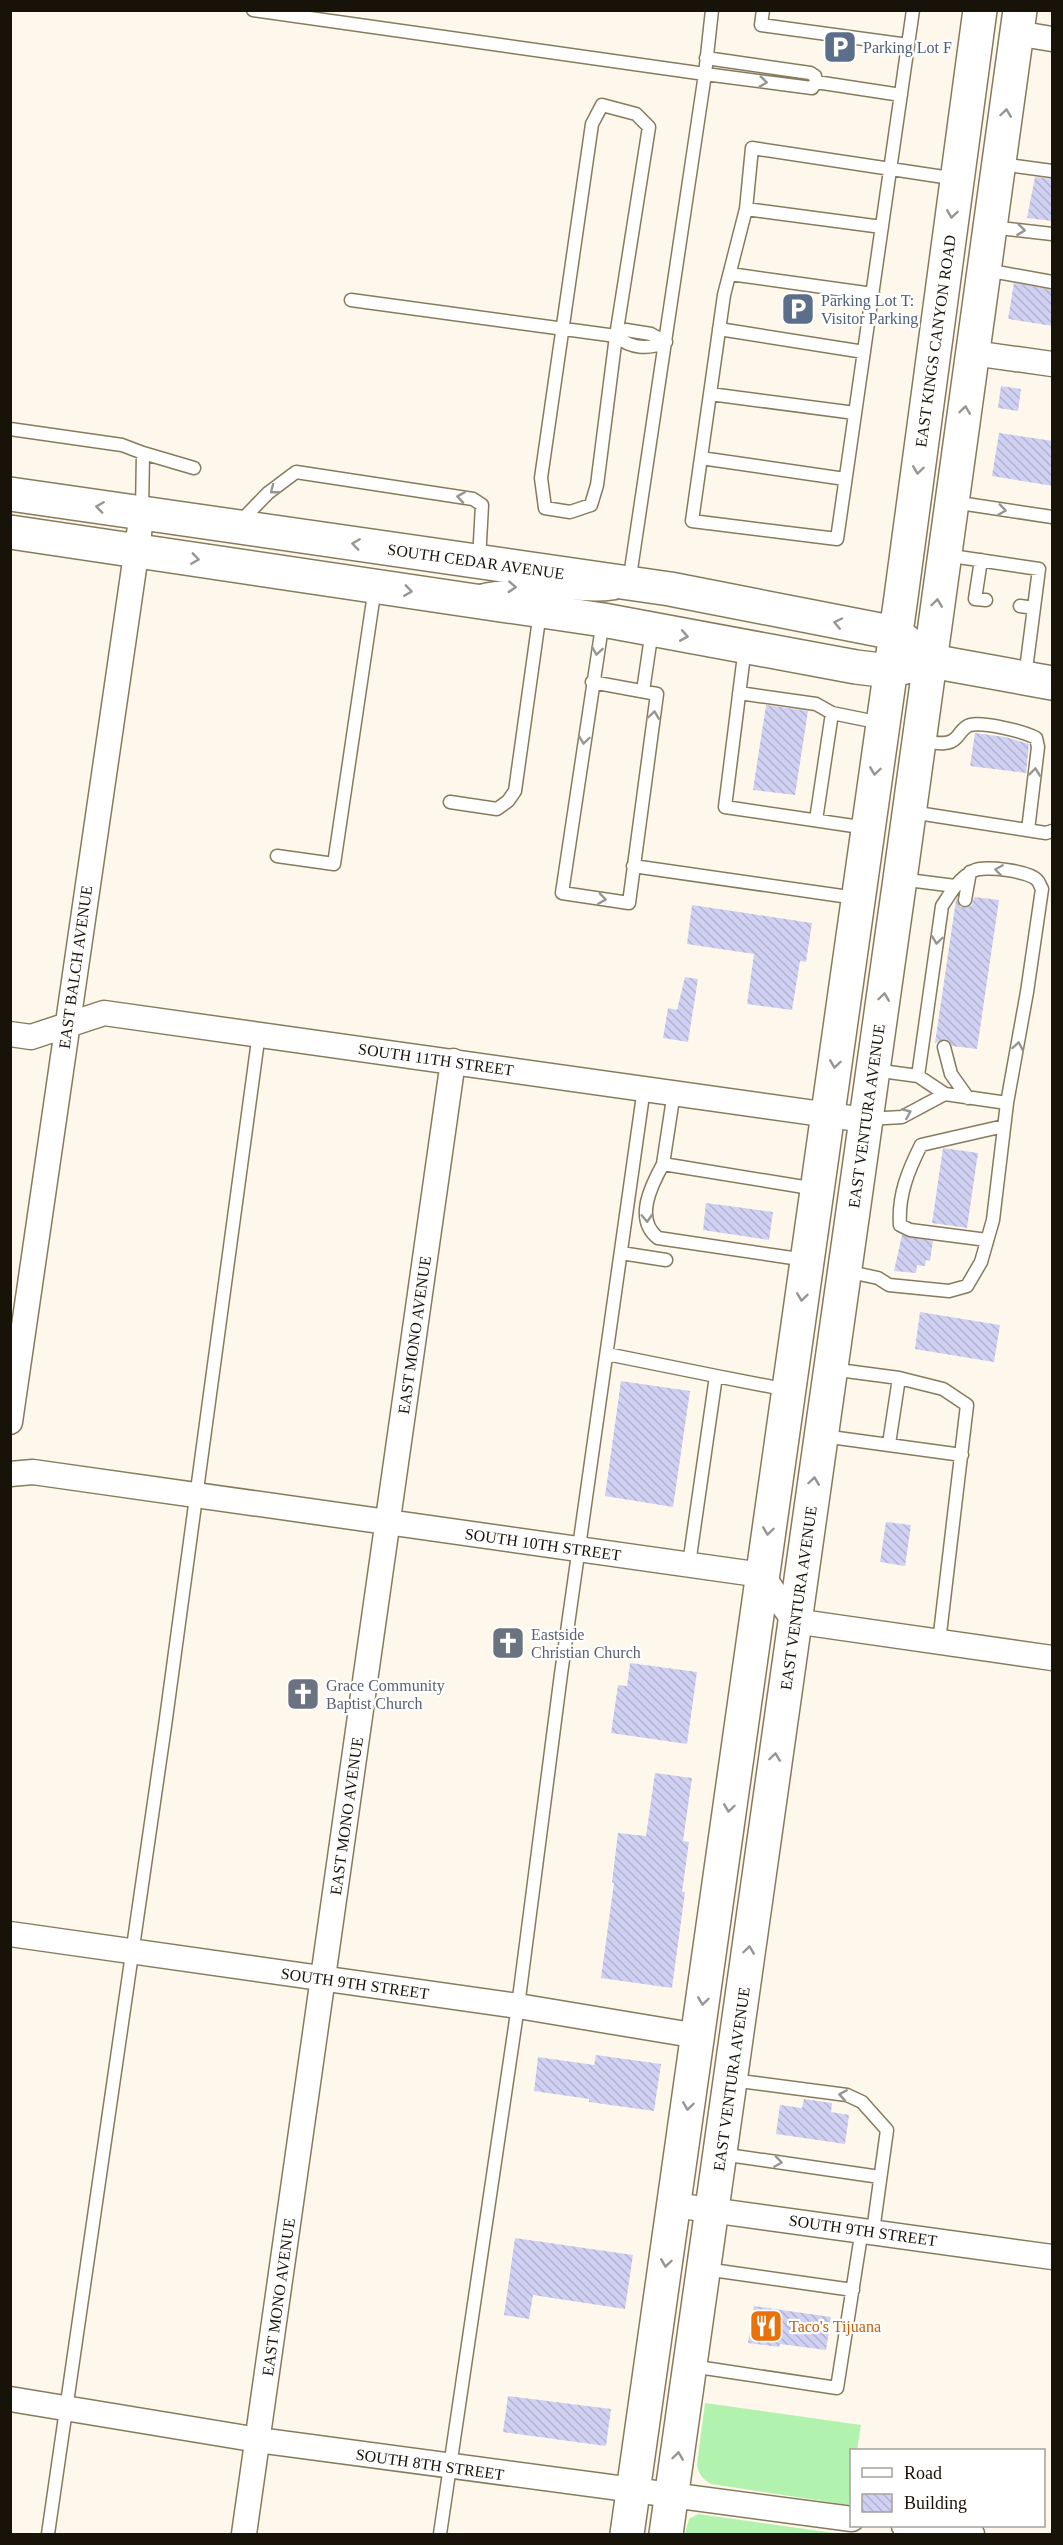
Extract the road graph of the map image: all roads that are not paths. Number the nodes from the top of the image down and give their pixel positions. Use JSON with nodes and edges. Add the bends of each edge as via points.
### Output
{"nodes":[{"id":1,"x":253,"y":10,"type":"edge"},
{"id":2,"x":712,"y":10,"type":"edge"},
{"id":3,"x":763,"y":10,"type":"edge"},
{"id":4,"x":913,"y":10,"type":"edge"},
{"id":5,"x":980,"y":10,"type":"edge"},
{"id":6,"x":1018,"y":22,"type":"edge"},
{"id":7,"x":1053,"y":39,"type":"edge"},
{"id":8,"x":909,"y":45,"type":"junction"},
{"id":9,"x":706,"y":58,"type":"junction"},
{"id":10,"x":705,"y":74,"type":"junction"},
{"id":11,"x":816,"y":82,"type":"junction"},
{"id":12,"x":902,"y":95,"type":"junction"},
{"id":13,"x":999,"y":164,"type":"junction"},
{"id":14,"x":891,"y":169,"type":"junction"},
{"id":15,"x":1053,"y":171,"type":"edge"},
{"id":16,"x":957,"y":179,"type":"junction"},
{"id":17,"x":746,"y":209,"type":"junction"},
{"id":18,"x":882,"y":226,"type":"junction"},
{"id":19,"x":990,"y":227,"type":"junction"},
{"id":20,"x":1053,"y":234,"type":"edge"},
{"id":21,"x":985,"y":270,"type":"junction"},
{"id":22,"x":730,"y":274,"type":"junction"},
{"id":23,"x":1053,"y":282,"type":"edge"},
{"id":24,"x":873,"y":294,"type":"junction"},
{"id":25,"x":351,"y":300,"type":"dead end"},
{"id":26,"x":562,"y":329,"type":"junction"},
{"id":27,"x":719,"y":329,"type":"junction"},
{"id":28,"x":616,"y":336,"type":"junction"},
{"id":29,"x":666,"y":342,"type":"junction"},
{"id":30,"x":864,"y":352,"type":"junction"},
{"id":31,"x":973,"y":353,"type":"junction"},
{"id":32,"x":1053,"y":364,"type":"edge"},
{"id":33,"x":710,"y":394,"type":"junction"},
{"id":34,"x":855,"y":412,"type":"junction"},
{"id":35,"x":10,"y":429,"type":"edge"},
{"id":36,"x":143,"y":453,"type":"junction"},
{"id":37,"x":701,"y":458,"type":"junction"},
{"id":38,"x":194,"y":468,"type":"dead end"},
{"id":39,"x":845,"y":479,"type":"junction"},
{"id":40,"x":10,"y":494,"type":"edge"},
{"id":41,"x":952,"y":502,"type":"junction"},
{"id":42,"x":142,"y":513,"type":"junction"},
{"id":43,"x":1053,"y":517,"type":"edge"},
{"id":44,"x":236,"y":526,"type":"junction"},
{"id":45,"x":10,"y":532,"type":"edge"},
{"id":46,"x":137,"y":550,"type":"junction"},
{"id":47,"x":944,"y":555,"type":"junction"},
{"id":48,"x":981,"y":560,"type":"junction"},
{"id":49,"x":479,"y":561,"type":"junction"},
{"id":50,"x":629,"y":583,"type":"junction"},
{"id":51,"x":375,"y":586,"type":"junction"},
{"id":52,"x":456,"y":598,"type":"junction"},
{"id":53,"x":986,"y":600,"type":"dead end"},
{"id":54,"x":1020,"y":606,"type":"dead end"},
{"id":55,"x":1034,"y":608,"type":"junction"},
{"id":56,"x":540,"y":610,"type":"junction"},
{"id":57,"x":603,"y":620,"type":"junction"},
{"id":58,"x":652,"y":630,"type":"junction"},
{"id":59,"x":896,"y":633,"type":"junction"},
{"id":60,"x":745,"y":647,"type":"junction"},
{"id":61,"x":931,"y":661,"type":"junction"},
{"id":62,"x":889,"y":671,"type":"junction"},
{"id":63,"x":1039,"y":680,"type":"edge"},
{"id":64,"x":592,"y":682,"type":"junction"},
{"id":65,"x":643,"y":691,"type":"junction"},
{"id":66,"x":739,"y":693,"type":"junction"},
{"id":67,"x":832,"y":713,"type":"junction"},
{"id":68,"x":881,"y":723,"type":"junction"},
{"id":69,"x":919,"y":741,"type":"junction"},
{"id":70,"x":450,"y":802,"type":"dead end"},
{"id":71,"x":909,"y":812,"type":"junction"},
{"id":72,"x":816,"y":820,"type":"junction"},
{"id":73,"x":867,"y":828,"type":"junction"},
{"id":74,"x":1028,"y":830,"type":"junction"},
{"id":75,"x":1053,"y":831,"type":"edge"},
{"id":76,"x":277,"y":856,"type":"dead end"},
{"id":77,"x":633,"y":866,"type":"junction"},
{"id":78,"x":970,"y":872,"type":"junction"},
{"id":79,"x":900,"y":879,"type":"junction"},
{"id":80,"x":956,"y":886,"type":"junction"},
{"id":81,"x":856,"y":898,"type":"junction"},
{"id":82,"x":965,"y":900,"type":"dead end"},
{"id":83,"x":66,"y":1026,"type":"junction"},
{"id":84,"x":259,"y":1033,"type":"junction"},
{"id":85,"x":10,"y":1034,"type":"edge"},
{"id":86,"x":944,"y":1047,"type":"dead end"},
{"id":87,"x":453,"y":1061,"type":"junction"},
{"id":88,"x":874,"y":1070,"type":"junction"},
{"id":89,"x":918,"y":1076,"type":"junction"},
{"id":90,"x":644,"y":1088,"type":"junction"},
{"id":91,"x":674,"y":1092,"type":"junction"},
{"id":92,"x":945,"y":1094,"type":"junction"},
{"id":93,"x":968,"y":1098,"type":"junction"},
{"id":94,"x":1007,"y":1103,"type":"junction"},
{"id":95,"x":828,"y":1114,"type":"junction"},
{"id":96,"x":866,"y":1120,"type":"junction"},
{"id":97,"x":1004,"y":1126,"type":"junction"},
{"id":98,"x":663,"y":1164,"type":"junction"},
{"id":99,"x":817,"y":1189,"type":"junction"},
{"id":100,"x":987,"y":1240,"type":"junction"},
{"id":101,"x":621,"y":1253,"type":"junction"},
{"id":102,"x":666,"y":1260,"type":"dead end"},
{"id":103,"x":807,"y":1261,"type":"junction"},
{"id":104,"x":844,"y":1271,"type":"junction"},
{"id":105,"x":607,"y":1354,"type":"junction"},
{"id":106,"x":830,"y":1369,"type":"junction"},
{"id":107,"x":716,"y":1376,"type":"junction"},
{"id":108,"x":899,"y":1378,"type":"junction"},
{"id":109,"x":789,"y":1390,"type":"junction"},
{"id":110,"x":10,"y":1422,"type":"edge"},
{"id":111,"x":821,"y":1436,"type":"junction"},
{"id":112,"x":889,"y":1444,"type":"junction"},
{"id":113,"x":962,"y":1455,"type":"junction"},
{"id":114,"x":10,"y":1474,"type":"edge"},
{"id":115,"x":196,"y":1495,"type":"junction"},
{"id":116,"x":387,"y":1522,"type":"junction"},
{"id":117,"x":579,"y":1550,"type":"junction"},
{"id":118,"x":689,"y":1564,"type":"junction"},
{"id":119,"x":762,"y":1575,"type":"junction"},
{"id":120,"x":794,"y":1621,"type":"junction"},
{"id":121,"x":939,"y":1642,"type":"junction"},
{"id":122,"x":1053,"y":1658,"type":"edge"},
{"id":123,"x":10,"y":1934,"type":"edge"},
{"id":124,"x":133,"y":1953,"type":"junction"},
{"id":125,"x":323,"y":1979,"type":"junction"},
{"id":126,"x":518,"y":2006,"type":"junction"},
{"id":127,"x":698,"y":2036,"type":"junction"},
{"id":128,"x":731,"y":2079,"type":"junction"},
{"id":129,"x":720,"y":2154,"type":"junction"},
{"id":130,"x":880,"y":2177,"type":"junction"},
{"id":131,"x":674,"y":2205,"type":"junction"},
{"id":132,"x":712,"y":2211,"type":"junction"},
{"id":133,"x":867,"y":2230,"type":"junction"},
{"id":134,"x":1053,"y":2257,"type":"edge"},
{"id":135,"x":704,"y":2269,"type":"junction"},
{"id":136,"x":853,"y":2290,"type":"junction"},
{"id":137,"x":690,"y":2366,"type":"junction"},
{"id":138,"x":10,"y":2399,"type":"edge"},
{"id":139,"x":67,"y":2408,"type":"junction"},
{"id":140,"x":258,"y":2440,"type":"junction"},
{"id":141,"x":449,"y":2466,"type":"junction"},
{"id":142,"x":633,"y":2491,"type":"junction"},
{"id":143,"x":672,"y":2495,"type":"junction"},
{"id":144,"x":850,"y":2519,"type":"edge"},
{"id":145,"x":912,"y":2527,"type":"edge"},
{"id":146,"x":48,"y":2535,"type":"edge"},
{"id":147,"x":244,"y":2535,"type":"edge"},
{"id":148,"x":440,"y":2535,"type":"edge"},
{"id":149,"x":627,"y":2535,"type":"edge"},
{"id":150,"x":666,"y":2535,"type":"edge"},
{"id":151,"x":972,"y":2535,"type":"edge"}],
"edges":[{"from":1,"to":10,"type":"lane"},
{"from":2,"to":9,"type":"lane"},
{"from":3,"to":8,"type":"lane","via":[[760,25]]},
{"from":4,"to":8,"type":"lane"},
{"from":5,"to":16,"type":"main road","name":"EAST KINGS CANYON ROAD"},
{"from":6,"to":7,"type":"street"},
{"from":13,"to":6,"type":"main road","one_way":true},
{"from":8,"to":12,"type":"lane"},
{"from":9,"to":10,"type":"lane"},
{"from":9,"to":11,"type":"lane","via":[[810,73]]},
{"from":10,"to":11,"type":"lane","one_way":true,"via":[[812,88]]},
{"from":10,"to":29,"type":"lane"},
{"from":11,"to":12,"type":"lane"},
{"from":12,"to":14,"type":"lane"},
{"from":13,"to":15,"type":"lane"},
{"from":13,"to":19,"type":"main road"},
{"from":14,"to":16,"type":"lane"},
{"from":14,"to":17,"type":"lane","via":[[752,148]]},
{"from":14,"to":18,"type":"lane"},
{"from":16,"to":59,"type":"main road","name":"EAST KINGS CANYON ROAD","one_way":true},
{"from":17,"to":18,"type":"lane"},
{"from":17,"to":22,"type":"lane"},
{"from":18,"to":24,"type":"lane"},
{"from":19,"to":20,"type":"lane","one_way":true},
{"from":19,"to":21,"type":"main road"},
{"from":21,"to":23,"type":"lane"},
{"from":21,"to":31,"type":"main road"},
{"from":22,"to":24,"type":"lane"},
{"from":22,"to":27,"type":"lane"},
{"from":24,"to":30,"type":"lane"},
{"from":25,"to":26,"type":"lane"},
{"from":26,"to":28,"type":"lane"},
{"from":26,"to":28,"type":"lane","via":[[541,478],[545,508],[570,512],[591,505],[597,485]]},
{"from":26,"to":28,"type":"lane","via":[[592,124],[602,105],[636,114],[649,127]]},
{"from":27,"to":30,"type":"lane"},
{"from":27,"to":33,"type":"lane"},
{"from":28,"to":29,"type":"lane","via":[[626,330],[651,334]]},
{"from":29,"to":50,"type":"lane"},
{"from":30,"to":34,"type":"lane"},
{"from":31,"to":32,"type":"street"},
{"from":41,"to":31,"type":"main road","one_way":true},
{"from":33,"to":34,"type":"lane"},
{"from":33,"to":37,"type":"lane"},
{"from":34,"to":39,"type":"lane"},
{"from":35,"to":36,"type":"lane","via":[[122,445]]},
{"from":36,"to":38,"type":"lane"},
{"from":36,"to":42,"type":"lane"},
{"from":37,"to":39,"type":"lane"},
{"from":37,"to":39,"type":"lane","via":[[692,521],[837,539]]},
{"from":42,"to":40,"type":"main road","name":"SOUTH CEDAR AVENUE","one_way":true},
{"from":41,"to":43,"type":"lane","one_way":true},
{"from":41,"to":47,"type":"main road"},
{"from":42,"to":44,"type":"main road","name":"SOUTH CEDAR AVENUE"},
{"from":42,"to":46,"type":"street","name":"EAST BALCH AVENUE"},
{"from":49,"to":44,"type":"main road","name":"SOUTH CEDAR AVENUE","one_way":true},
{"from":49,"to":44,"type":"lane","one_way":true,"via":[[482,505],[473,499],[296,472]]},
{"from":45,"to":46,"type":"main road","name":"SOUTH CEDAR AVENUE"},
{"from":46,"to":51,"type":"main road","name":"SOUTH CEDAR AVENUE","one_way":true},
{"from":46,"to":83,"type":"street","name":"EAST BALCH AVENUE"},
{"from":47,"to":48,"type":"lane"},
{"from":61,"to":47,"type":"main road","one_way":true},
{"from":48,"to":53,"type":"lane","via":[[975,598]]},
{"from":48,"to":55,"type":"lane","via":[[1039,569]]},
{"from":49,"to":50,"type":"main road","name":"SOUTH CEDAR AVENUE"},
{"from":52,"to":50,"type":"lane","one_way":true,"via":[[498,586],[595,596],[615,594]]},
{"from":59,"to":50,"type":"main road","name":"SOUTH CEDAR AVENUE","one_way":true},
{"from":51,"to":52,"type":"main road","name":"SOUTH CEDAR AVENUE","one_way":true},
{"from":51,"to":76,"type":"lane","via":[[334,864]]},
{"from":52,"to":56,"type":"main road","name":"SOUTH CEDAR AVENUE"},
{"from":54,"to":55,"type":"lane"},
{"from":55,"to":63,"type":"lane"},
{"from":56,"to":57,"type":"main road","name":"SOUTH CEDAR AVENUE"},
{"from":56,"to":70,"type":"lane","via":[[515,791],[496,809]]},
{"from":57,"to":58,"type":"main road","name":"SOUTH CEDAR AVENUE"},
{"from":57,"to":64,"type":"lane","one_way":true},
{"from":58,"to":60,"type":"main road","name":"SOUTH CEDAR AVENUE","one_way":true},
{"from":58,"to":65,"type":"lane"},
{"from":59,"to":61,"type":"main road","name":"SOUTH CEDAR AVENUE"},
{"from":59,"to":62,"type":"main road","name":"EAST KINGS CANYON ROAD"},
{"from":60,"to":62,"type":"main road","name":"SOUTH CEDAR AVENUE"},
{"from":60,"to":66,"type":"lane"},
{"from":61,"to":62,"type":"main road","name":"SOUTH CEDAR AVENUE"},
{"from":61,"to":63,"type":"main road","name":"SOUTH CEDAR AVENUE"},
{"from":61,"to":69,"type":"main road","name":"EAST VENTURA AVENUE"},
{"from":62,"to":68,"type":"main road"},
{"from":64,"to":65,"type":"lane"},
{"from":64,"to":77,"type":"lane","one_way":true,"via":[[562,894],[628,903]]},
{"from":77,"to":65,"type":"lane","one_way":true,"via":[[657,694]]},
{"from":66,"to":67,"type":"lane","via":[[816,704]]},
{"from":66,"to":72,"type":"lane","via":[[725,807]]},
{"from":67,"to":68,"type":"lane"},
{"from":67,"to":72,"type":"lane"},
{"from":68,"to":73,"type":"main road","one_way":true},
{"from":69,"to":71,"type":"main road","name":"EAST VENTURA AVENUE"},
{"from":74,"to":69,"type":"lane","one_way":true,"via":[[1038,747],[1035,738],[1012,729],[971,725],[946,743]]},
{"from":71,"to":74,"type":"lane"},
{"from":71,"to":79,"type":"main road","name":"EAST VENTURA AVENUE"},
{"from":72,"to":73,"type":"lane"},
{"from":73,"to":81,"type":"main road"},
{"from":74,"to":75,"type":"lane"},
{"from":77,"to":81,"type":"lane"},
{"from":78,"to":80,"type":"lane"},
{"from":78,"to":82,"type":"lane"},
{"from":94,"to":78,"type":"lane","one_way":true,"via":[[1042,889],[1038,880],[1027,874],[981,867]]},
{"from":79,"to":80,"type":"lane"},
{"from":88,"to":79,"type":"main road","name":"EAST VENTURA AVENUE","one_way":true},
{"from":80,"to":89,"type":"lane","one_way":true,"via":[[942,906]]},
{"from":81,"to":95,"type":"main road","one_way":true},
{"from":83,"to":84,"type":"street","name":"SOUTH 11TH STREET","via":[[104,1012]]},
{"from":83,"to":85,"type":"street","name":"SOUTH 11TH STREET","via":[[31,1037]]},
{"from":83,"to":110,"type":"street","name":"EAST BALCH AVENUE"},
{"from":84,"to":87,"type":"street","name":"SOUTH 11TH STREET"},
{"from":84,"to":115,"type":"lane"},
{"from":86,"to":93,"type":"lane","via":[[951,1074]]},
{"from":87,"to":90,"type":"street","name":"SOUTH 11TH STREET"},
{"from":87,"to":116,"type":"street","name":"EAST MONO AVENUE"},
{"from":88,"to":89,"type":"lane"},
{"from":88,"to":96,"type":"main road","name":"EAST VENTURA AVENUE"},
{"from":89,"to":92,"type":"lane"},
{"from":90,"to":91,"type":"street","name":"SOUTH 11TH STREET"},
{"from":90,"to":101,"type":"lane"},
{"from":91,"to":95,"type":"street","name":"SOUTH 11TH STREET"},
{"from":91,"to":98,"type":"lane"},
{"from":92,"to":93,"type":"lane"},
{"from":96,"to":92,"type":"lane","one_way":true,"via":[[902,1117]]},
{"from":93,"to":94,"type":"lane"},
{"from":94,"to":97,"type":"lane"},
{"from":95,"to":96,"type":"street","name":"SOUTH 11TH STREET"},
{"from":95,"to":99,"type":"main road"},
{"from":96,"to":104,"type":"main road","name":"EAST VENTURA AVENUE"},
{"from":97,"to":100,"type":"lane"},
{"from":97,"to":100,"type":"lane","via":[[921,1145],[905,1177],[899,1210],[900,1225],[910,1230]]},
{"from":98,"to":99,"type":"lane"},
{"from":98,"to":103,"type":"lane","one_way":true,"via":[[652,1183],[644,1217],[648,1230],[658,1238]]},
{"from":99,"to":103,"type":"main road"},
{"from":100,"to":104,"type":"lane","via":[[968,1286],[949,1291],[889,1285],[878,1278]]},
{"from":101,"to":102,"type":"lane"},
{"from":101,"to":105,"type":"lane"},
{"from":103,"to":109,"type":"main road","one_way":true},
{"from":104,"to":106,"type":"main road","name":"EAST VENTURA AVENUE"},
{"from":105,"to":107,"type":"lane"},
{"from":105,"to":117,"type":"lane"},
{"from":106,"to":108,"type":"lane"},
{"from":106,"to":111,"type":"main road","name":"EAST VENTURA AVENUE"},
{"from":107,"to":109,"type":"lane"},
{"from":107,"to":118,"type":"lane"},
{"from":108,"to":112,"type":"lane"},
{"from":108,"to":113,"type":"lane","via":[[943,1389],[967,1405]]},
{"from":109,"to":119,"type":"main road","one_way":true},
{"from":111,"to":112,"type":"lane"},
{"from":120,"to":111,"type":"main road","name":"EAST VENTURA AVENUE","one_way":true},
{"from":112,"to":113,"type":"lane"},
{"from":113,"to":121,"type":"lane"},
{"from":114,"to":115,"type":"street","name":"SOUTH 10TH STREET","via":[[33,1472]]},
{"from":115,"to":116,"type":"street","name":"SOUTH 10TH STREET"},
{"from":115,"to":124,"type":"lane"},
{"from":116,"to":117,"type":"street","name":"SOUTH 10TH STREET"},
{"from":116,"to":125,"type":"street","name":"EAST MONO AVENUE"},
{"from":117,"to":118,"type":"street","name":"SOUTH 10TH STREET"},
{"from":117,"to":126,"type":"lane"},
{"from":118,"to":119,"type":"street","name":"SOUTH 10TH STREET"},
{"from":119,"to":120,"type":"street"},
{"from":119,"to":127,"type":"main road","one_way":true},
{"from":120,"to":121,"type":"street"},
{"from":128,"to":120,"type":"main road","name":"EAST VENTURA AVENUE","one_way":true},
{"from":121,"to":122,"type":"street"},
{"from":123,"to":124,"type":"street","name":"SOUTH 9TH STREET"},
{"from":124,"to":125,"type":"street","name":"SOUTH 9TH STREET"},
{"from":124,"to":139,"type":"lane"},
{"from":125,"to":126,"type":"street","name":"SOUTH 9TH STREET"},
{"from":125,"to":140,"type":"street","name":"EAST MONO AVENUE"},
{"from":126,"to":127,"type":"street","name":"SOUTH 9TH STREET"},
{"from":126,"to":141,"type":"lane"},
{"from":127,"to":131,"type":"main road","one_way":true},
{"from":128,"to":129,"type":"main road","name":"EAST VENTURA AVENUE"},
{"from":130,"to":128,"type":"lane","one_way":true,"via":[[887,2130],[856,2097]]},
{"from":129,"to":130,"type":"lane","one_way":true},
{"from":129,"to":132,"type":"main road","name":"EAST VENTURA AVENUE"},
{"from":130,"to":133,"type":"lane"},
{"from":131,"to":132,"type":"street","name":"SOUTH 9TH STREET"},
{"from":131,"to":142,"type":"main road","one_way":true},
{"from":132,"to":133,"type":"street","name":"SOUTH 9TH STREET"},
{"from":132,"to":135,"type":"main road","name":"EAST VENTURA AVENUE"},
{"from":133,"to":134,"type":"street","name":"SOUTH 9TH STREET"},
{"from":133,"to":136,"type":"lane"},
{"from":135,"to":136,"type":"lane"},
{"from":135,"to":137,"type":"main road","name":"EAST VENTURA AVENUE"},
{"from":136,"to":137,"type":"lane","via":[[837,2388]]},
{"from":143,"to":137,"type":"main road","name":"EAST VENTURA AVENUE","one_way":true},
{"from":138,"to":139,"type":"street","name":"SOUTH 8TH STREET"},
{"from":139,"to":140,"type":"street","name":"SOUTH 8TH STREET"},
{"from":139,"to":146,"type":"lane"},
{"from":140,"to":141,"type":"street","name":"SOUTH 8TH STREET"},
{"from":140,"to":147,"type":"street","name":"EAST MONO AVENUE"},
{"from":141,"to":142,"type":"street","name":"SOUTH 8TH STREET"},
{"from":141,"to":148,"type":"lane"},
{"from":142,"to":143,"type":"street","name":"SOUTH 8TH STREET"},
{"from":142,"to":149,"type":"main road"},
{"from":143,"to":144,"type":"street","name":"SOUTH 8TH STREET"},
{"from":143,"to":150,"type":"main road","name":"EAST VENTURA AVENUE"},
{"from":145,"to":151,"type":"street"}]}
